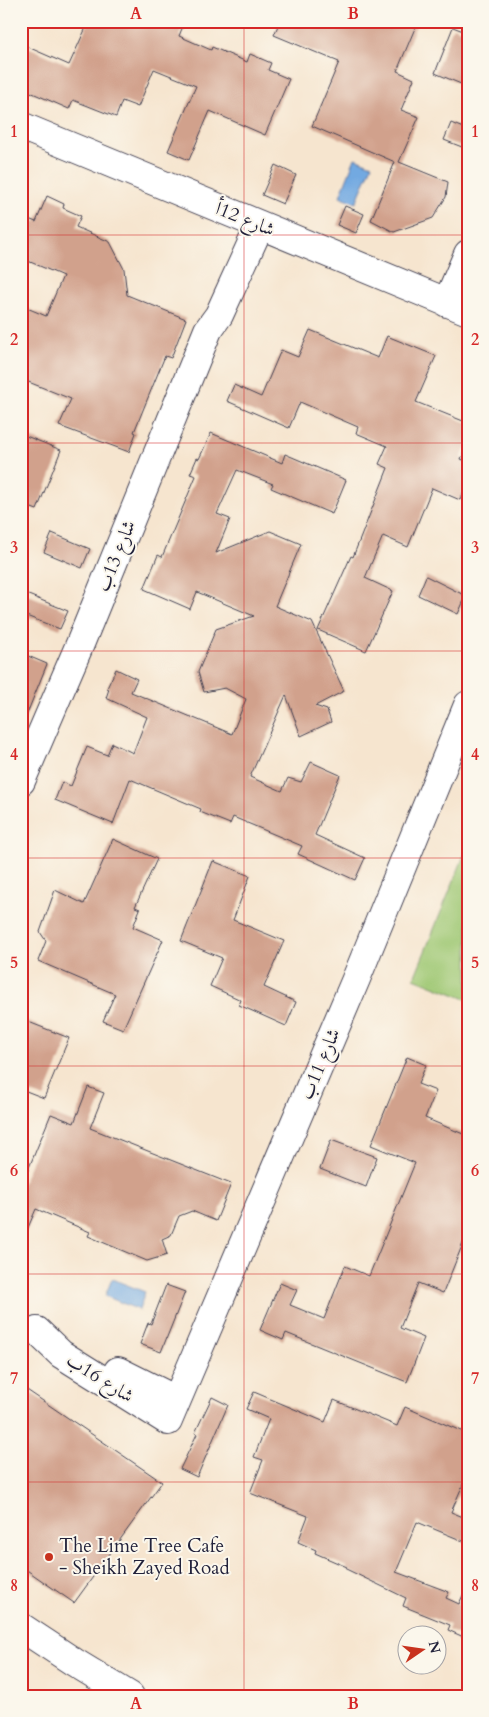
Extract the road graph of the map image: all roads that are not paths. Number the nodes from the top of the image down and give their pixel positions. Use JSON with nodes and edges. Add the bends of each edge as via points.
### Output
{"nodes":[{"id":1,"x":21,"y":126,"type":"edge"},
{"id":2,"x":252,"y":222,"type":"junction"},
{"id":3,"x":468,"y":254,"type":"edge"},
{"id":4,"x":458,"y":307,"type":"edge"},
{"id":5,"x":468,"y":705,"type":"edge"},
{"id":6,"x":21,"y":781,"type":"edge"},
{"id":7,"x":29,"y":1326,"type":"edge"},
{"id":8,"x":172,"y":1410,"type":"joint"},
{"id":9,"x":21,"y":1626,"type":"edge"},
{"id":10,"x":130,"y":1696,"type":"edge"}],
"edges":[{"from":1,"to":2,"type":"street","name":"شارع 12أ"},
{"from":2,"to":4,"type":"street","name":"شارع 12أ"},
{"from":2,"to":6,"type":"street","name":"شارع 13ب","via":[[215,299],[208,330]]},
{"from":3,"to":4,"type":"street"},
{"from":5,"to":8,"type":"street","name":"شارع 11ب","via":[[356,979]]},
{"from":7,"to":8,"type":"street","name":"شارع 16ب","via":[[57,1339]]},
{"from":9,"to":10,"type":"street"}]}
